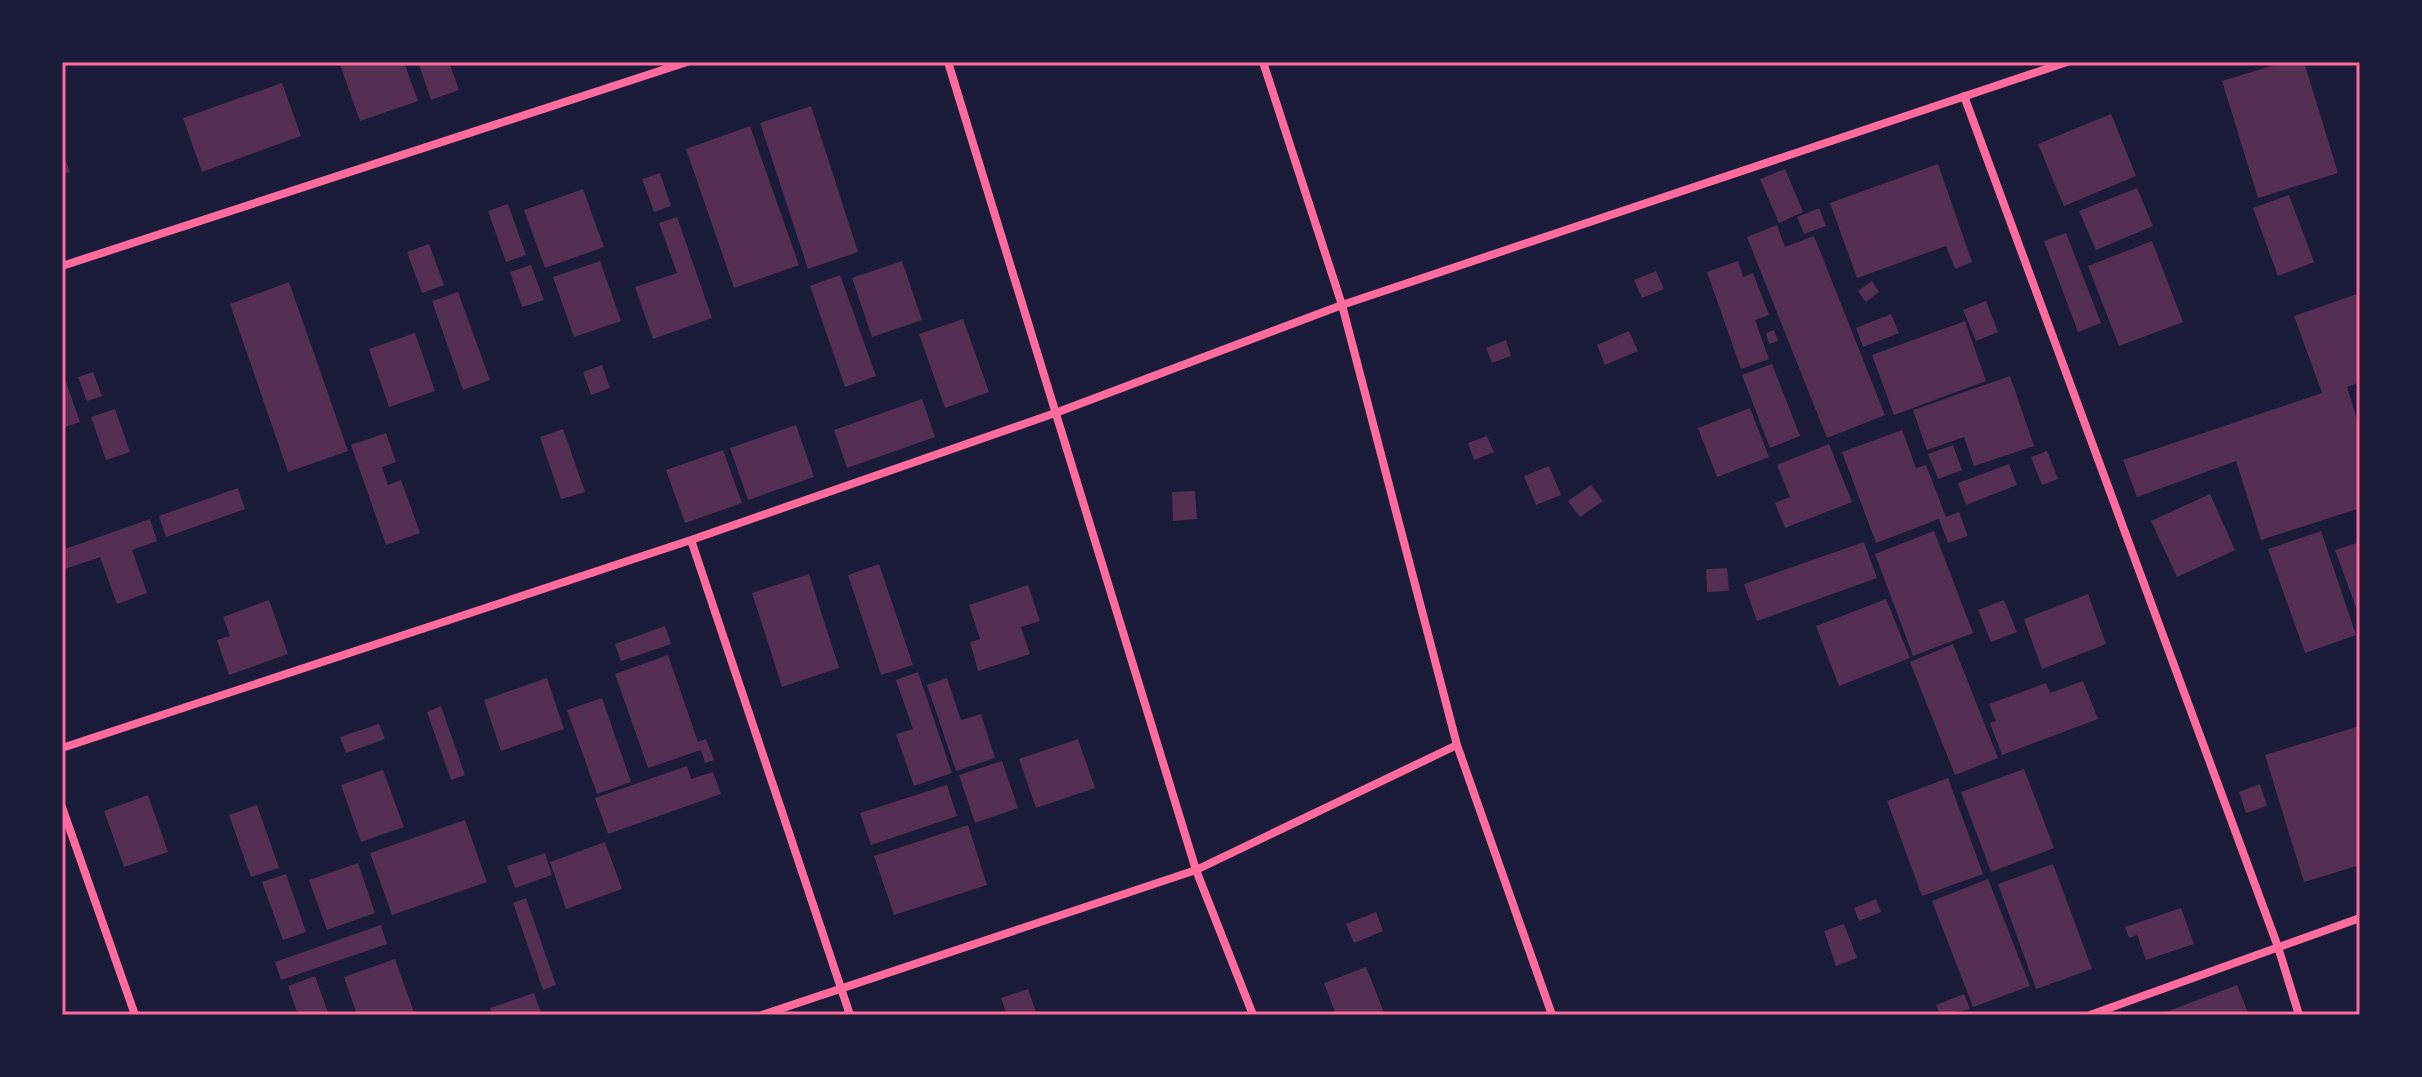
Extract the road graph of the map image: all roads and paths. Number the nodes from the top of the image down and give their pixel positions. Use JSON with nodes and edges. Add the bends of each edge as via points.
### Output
{"nodes":[{"id":1,"x":687,"y":62,"type":"edge"},
{"id":2,"x":948,"y":62,"type":"edge"},
{"id":3,"x":1263,"y":62,"type":"edge"},
{"id":4,"x":2067,"y":62,"type":"edge"},
{"id":5,"x":1964,"y":96,"type":"junction"},
{"id":6,"x":62,"y":266,"type":"edge"},
{"id":7,"x":1342,"y":305,"type":"junction"},
{"id":8,"x":1058,"y":412,"type":"junction"},
{"id":9,"x":691,"y":540,"type":"junction"},
{"id":10,"x":1457,"y":745,"type":"junction"},
{"id":11,"x":62,"y":748,"type":"edge"},
{"id":12,"x":62,"y":807,"type":"edge"},
{"id":13,"x":1196,"y":870,"type":"junction"},
{"id":14,"x":2360,"y":918,"type":"edge"},
{"id":15,"x":2278,"y":947,"type":"junction"},
{"id":16,"x":840,"y":988,"type":"junction"},
{"id":17,"x":135,"y":1015,"type":"edge"},
{"id":18,"x":762,"y":1015,"type":"edge"},
{"id":19,"x":850,"y":1015,"type":"edge"},
{"id":20,"x":1253,"y":1015,"type":"edge"},
{"id":21,"x":1552,"y":1015,"type":"edge"},
{"id":22,"x":2090,"y":1015,"type":"edge"},
{"id":23,"x":2299,"y":1015,"type":"edge"}],
"edges":[{"from":1,"to":6,"type":"street"},
{"from":2,"to":8,"type":"street"},
{"from":3,"to":7,"type":"street"},
{"from":4,"to":5,"type":"street"},
{"from":5,"to":7,"type":"street"},
{"from":5,"to":15,"type":"street"},
{"from":7,"to":8,"type":"street"},
{"from":7,"to":10,"type":"street"},
{"from":8,"to":9,"type":"street"},
{"from":8,"to":13,"type":"street"},
{"from":9,"to":11,"type":"street"},
{"from":9,"to":16,"type":"street"},
{"from":10,"to":13,"type":"street"},
{"from":10,"to":21,"type":"street"},
{"from":12,"to":17,"type":"street"},
{"from":13,"to":16,"type":"street"},
{"from":13,"to":20,"type":"street"},
{"from":14,"to":15,"type":"street"},
{"from":15,"to":22,"type":"street"},
{"from":15,"to":23,"type":"street"},
{"from":16,"to":18,"type":"street"},
{"from":16,"to":19,"type":"street"}]}
